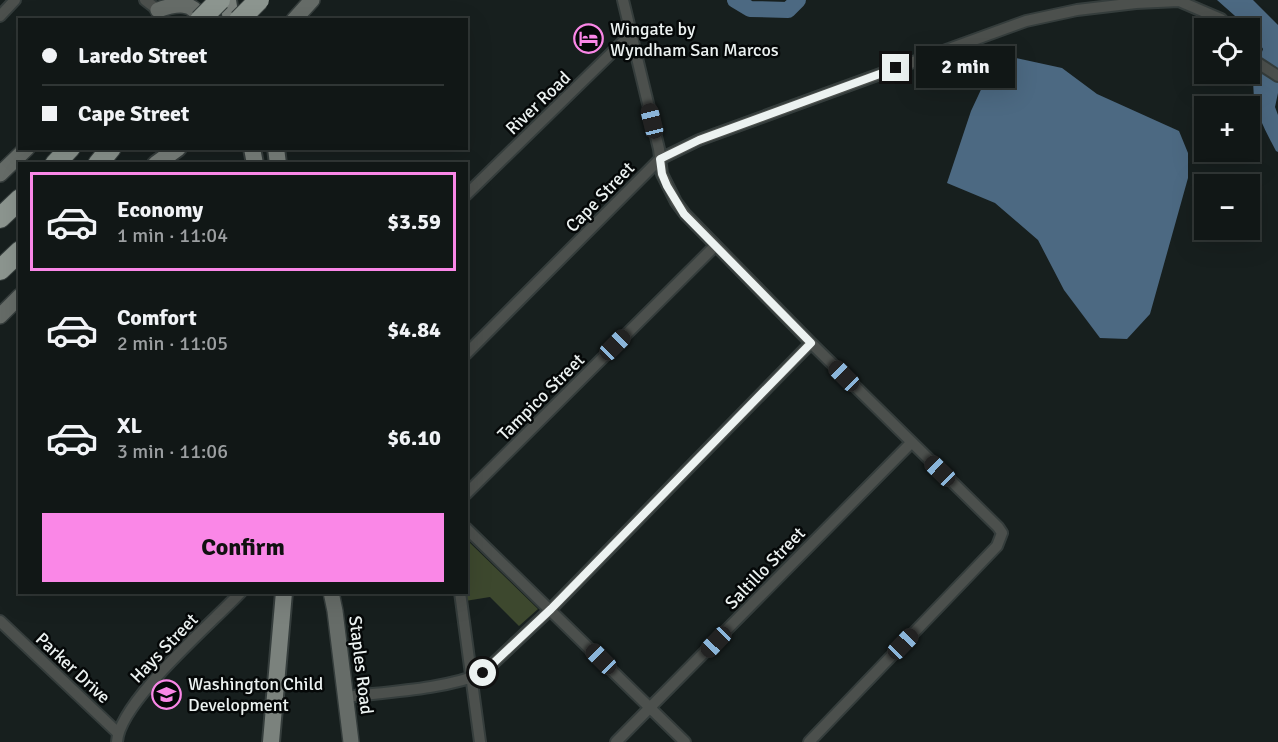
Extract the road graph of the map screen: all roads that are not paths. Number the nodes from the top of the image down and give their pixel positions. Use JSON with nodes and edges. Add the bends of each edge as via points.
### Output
{"nodes":[{"id":1,"x":15,"y":0,"type":"edge"},
{"id":2,"x":145,"y":0,"type":"edge"},
{"id":3,"x":219,"y":0,"type":"edge"},
{"id":4,"x":228,"y":0,"type":"edge"},
{"id":5,"x":257,"y":0,"type":"edge"},
{"id":6,"x":312,"y":0,"type":"edge"},
{"id":7,"x":623,"y":0,"type":"edge"},
{"id":8,"x":158,"y":10,"type":"edge"},
{"id":9,"x":0,"y":16,"type":"edge"},
{"id":10,"x":200,"y":18,"type":"edge"},
{"id":11,"x":202,"y":18,"type":"edge"},
{"id":12,"x":231,"y":18,"type":"edge"},
{"id":13,"x":241,"y":18,"type":"edge"},
{"id":14,"x":258,"y":18,"type":"edge"},
{"id":15,"x":296,"y":18,"type":"edge"},
{"id":16,"x":1219,"y":18,"type":"edge"},
{"id":17,"x":631,"y":34,"type":"junction"},
{"id":18,"x":1260,"y":65,"type":"edge"},
{"id":19,"x":1278,"y":76,"type":"edge"},
{"id":20,"x":25,"y":150,"type":"edge"},
{"id":21,"x":68,"y":150,"type":"edge"},
{"id":22,"x":109,"y":150,"type":"edge"},
{"id":23,"x":161,"y":150,"type":"edge"},
{"id":24,"x":175,"y":150,"type":"edge"},
{"id":25,"x":660,"y":159,"type":"junction"},
{"id":26,"x":57,"y":162,"type":"edge"},
{"id":27,"x":100,"y":162,"type":"edge"},
{"id":28,"x":150,"y":162,"type":"edge"},
{"id":29,"x":159,"y":162,"type":"edge"},
{"id":30,"x":0,"y":174,"type":"edge"},
{"id":31,"x":468,"y":193,"type":"edge"},
{"id":32,"x":18,"y":201,"type":"edge"},
{"id":33,"x":0,"y":218,"type":"edge"},
{"id":34,"x":715,"y":246,"type":"junction"},
{"id":35,"x":18,"y":253,"type":"edge"},
{"id":36,"x":0,"y":270,"type":"edge"},
{"id":37,"x":18,"y":298,"type":"edge"},
{"id":38,"x":0,"y":316,"type":"edge"},
{"id":39,"x":811,"y":343,"type":"junction"},
{"id":40,"x":468,"y":352,"type":"edge"},
{"id":41,"x":911,"y":443,"type":"junction"},
{"id":42,"x":468,"y":492,"type":"edge"},
{"id":43,"x":468,"y":530,"type":"edge"},
{"id":44,"x":239,"y":594,"type":"edge"},
{"id":45,"x":331,"y":594,"type":"edge"},
{"id":46,"x":460,"y":594,"type":"edge"},
{"id":47,"x":282,"y":595,"type":"edge"},
{"id":48,"x":551,"y":609,"type":"junction"},
{"id":49,"x":0,"y":621,"type":"edge"},
{"id":50,"x":471,"y":678,"type":"junction"},
{"id":51,"x":345,"y":697,"type":"junction"},
{"id":52,"x":651,"y":709,"type":"junction"},
{"id":53,"x":117,"y":737,"type":"edge"},
{"id":54,"x":271,"y":742,"type":"edge"},
{"id":55,"x":351,"y":742,"type":"edge"},
{"id":56,"x":480,"y":742,"type":"edge"},
{"id":57,"x":616,"y":742,"type":"edge"},
{"id":58,"x":685,"y":742,"type":"edge"},
{"id":59,"x":809,"y":742,"type":"edge"}],
"edges":[{"from":1,"to":9,"type":"street"},
{"from":2,"to":8,"type":"street"},
{"from":3,"to":11,"type":"highway","bridge":true},
{"from":4,"to":12,"type":"main road"},
{"from":5,"to":13,"type":"highway","bridge":true},
{"from":5,"to":14,"type":"main road"},
{"from":6,"to":15,"type":"main road"},
{"from":7,"to":17,"type":"street"},
{"from":8,"to":10,"type":"main road","via":[[173,4],[192,6]]},
{"from":16,"to":25,"type":"street","name":"Cape Street","via":[[1179,1],[1077,10],[1026,21],[699,140]]},
{"from":17,"to":25,"type":"street"},
{"from":17,"to":31,"type":"street","name":"River Road"},
{"from":18,"to":19,"type":"street"},
{"from":20,"to":30,"type":"main road"},
{"from":21,"to":26,"type":"highway"},
{"from":22,"to":27,"type":"highway"},
{"from":23,"to":28,"type":"main road"},
{"from":24,"to":29,"type":"main road"},
{"from":25,"to":34,"type":"street","via":[[662,174],[676,202]]},
{"from":25,"to":40,"type":"street","name":"Cape Street"},
{"from":32,"to":33,"type":"highway"},
{"from":34,"to":39,"type":"street"},
{"from":34,"to":42,"type":"street","name":"Tampico Street"},
{"from":35,"to":36,"type":"highway"},
{"from":37,"to":38,"type":"main road"},
{"from":39,"to":41,"type":"street"},
{"from":39,"to":48,"type":"street"},
{"from":41,"to":52,"type":"street","name":"Saltillo Street"},
{"from":41,"to":59,"type":"street","via":[[1002,533],[997,546]]},
{"from":43,"to":48,"type":"street"},
{"from":44,"to":53,"type":"street","name":"Hays Street","via":[[128,710]]},
{"from":45,"to":51,"type":"main road","name":"Staples Road"},
{"from":46,"to":50,"type":"street"},
{"from":47,"to":54,"type":"main road"},
{"from":48,"to":50,"type":"street","via":[[483,673]]},
{"from":48,"to":52,"type":"street"},
{"from":49,"to":53,"type":"street","name":"Parker Drive"},
{"from":50,"to":51,"type":"street"},
{"from":50,"to":56,"type":"street"},
{"from":51,"to":55,"type":"main road","name":"Staples Road"},
{"from":52,"to":57,"type":"street","name":"Saltillo Street"},
{"from":52,"to":58,"type":"street"}]}
